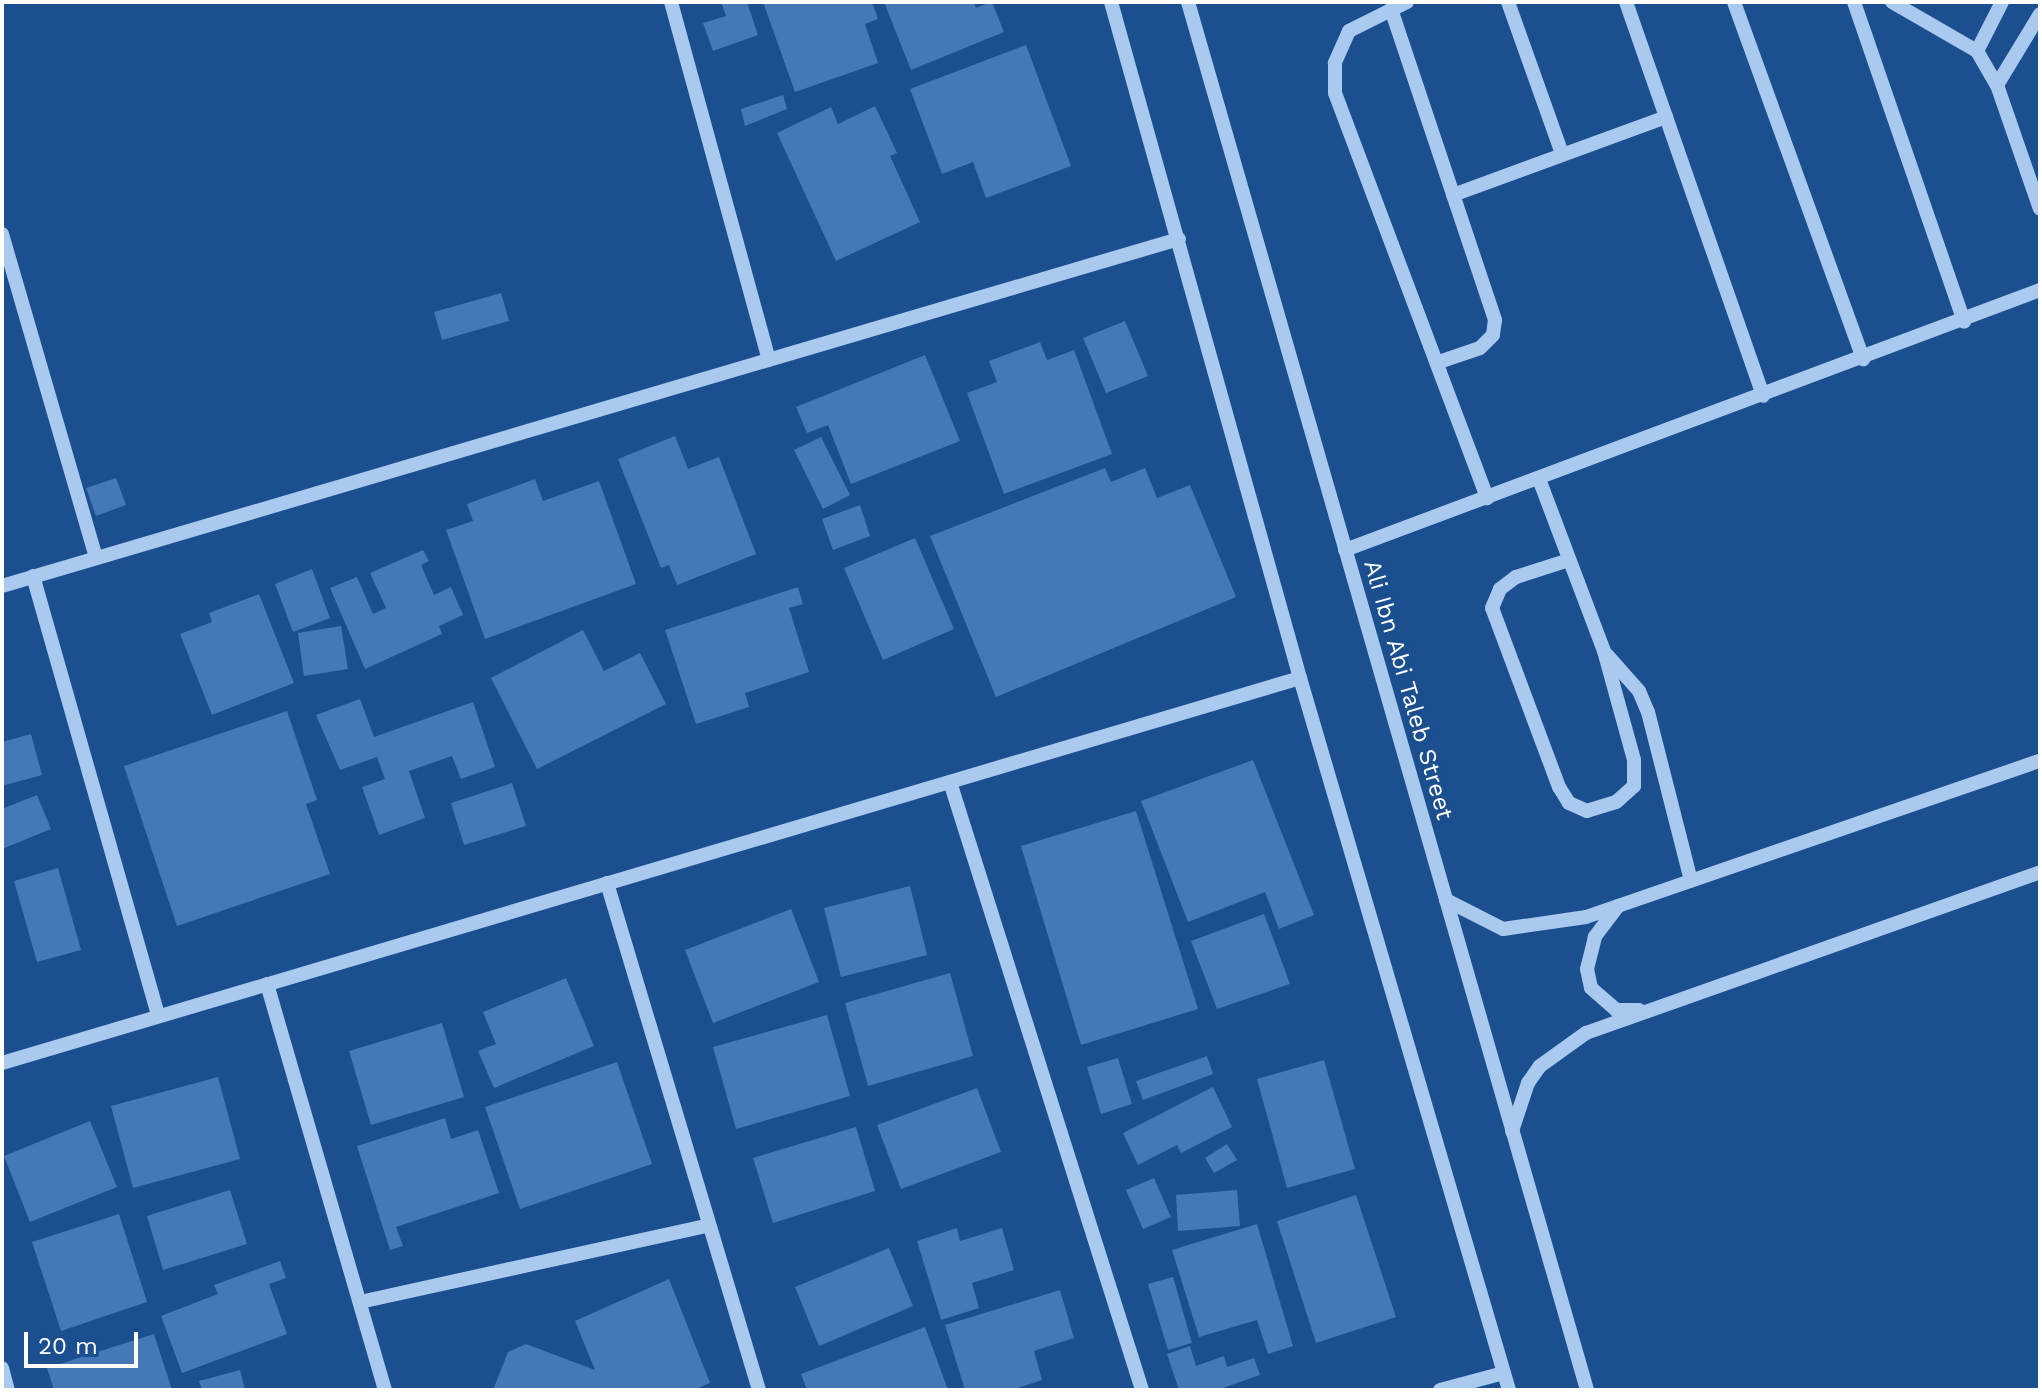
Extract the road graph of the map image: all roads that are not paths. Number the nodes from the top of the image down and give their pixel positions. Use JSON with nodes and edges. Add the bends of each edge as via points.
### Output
{"nodes":[{"id":1,"x":671,"y":2,"type":"edge"},
{"id":2,"x":1111,"y":2,"type":"edge"},
{"id":3,"x":1188,"y":2,"type":"edge"},
{"id":4,"x":1407,"y":2,"type":"edge"},
{"id":5,"x":1508,"y":2,"type":"edge"},
{"id":6,"x":1626,"y":2,"type":"edge"},
{"id":7,"x":1734,"y":2,"type":"edge"},
{"id":8,"x":1854,"y":2,"type":"edge"},
{"id":9,"x":1892,"y":2,"type":"edge"},
{"id":10,"x":2002,"y":2,"type":"edge"},
{"id":11,"x":1391,"y":9,"type":"junction"},
{"id":12,"x":2040,"y":14,"type":"edge"},
{"id":13,"x":1977,"y":51,"type":"junction"},
{"id":14,"x":1997,"y":85,"type":"junction"},
{"id":15,"x":1666,"y":117,"type":"junction"},
{"id":16,"x":1562,"y":154,"type":"junction"},
{"id":17,"x":1453,"y":195,"type":"junction"},
{"id":18,"x":2040,"y":209,"type":"edge"},
{"id":19,"x":2,"y":234,"type":"edge"},
{"id":20,"x":1179,"y":239,"type":"junction"},
{"id":21,"x":2040,"y":290,"type":"edge"},
{"id":22,"x":1964,"y":322,"type":"junction"},
{"id":23,"x":1863,"y":359,"type":"junction"},
{"id":24,"x":769,"y":360,"type":"junction"},
{"id":25,"x":1436,"y":363,"type":"junction"},
{"id":26,"x":1763,"y":396,"type":"junction"},
{"id":27,"x":1539,"y":479,"type":"junction"},
{"id":28,"x":1487,"y":498,"type":"junction"},
{"id":29,"x":1345,"y":550,"type":"junction"},
{"id":30,"x":96,"y":558,"type":"junction"},
{"id":31,"x":1566,"y":561,"type":"junction"},
{"id":32,"x":33,"y":576,"type":"junction"},
{"id":33,"x":2,"y":586,"type":"edge"},
{"id":34,"x":1604,"y":651,"type":"junction"},
{"id":35,"x":1300,"y":678,"type":"junction"},
{"id":36,"x":2040,"y":761,"type":"edge"},
{"id":37,"x":950,"y":782,"type":"junction"},
{"id":38,"x":2040,"y":872,"type":"edge"},
{"id":39,"x":1691,"y":881,"type":"junction"},
{"id":40,"x":607,"y":883,"type":"junction"},
{"id":41,"x":1446,"y":900,"type":"junction"},
{"id":42,"x":1618,"y":906,"type":"junction"},
{"id":43,"x":267,"y":984,"type":"junction"},
{"id":44,"x":1650,"y":1010,"type":"junction"},
{"id":45,"x":158,"y":1016,"type":"junction"},
{"id":46,"x":2,"y":1063,"type":"edge"},
{"id":47,"x":1512,"y":1131,"type":"junction"},
{"id":48,"x":709,"y":1225,"type":"junction"},
{"id":49,"x":360,"y":1302,"type":"junction"},
{"id":50,"x":2,"y":1368,"type":"edge"},
{"id":51,"x":1504,"y":1373,"type":"junction"},
{"id":52,"x":8,"y":1390,"type":"edge"},
{"id":53,"x":385,"y":1390,"type":"edge"},
{"id":54,"x":759,"y":1390,"type":"edge"},
{"id":55,"x":1142,"y":1390,"type":"edge"},
{"id":56,"x":1440,"y":1390,"type":"edge"},
{"id":57,"x":1509,"y":1390,"type":"edge"},
{"id":58,"x":1587,"y":1390,"type":"edge"}],
"edges":[{"from":1,"to":24,"type":"street"},
{"from":2,"to":20,"type":"street"},
{"from":3,"to":29,"type":"street","name":"Ali Ibn Abi Taleb Street"},
{"from":4,"to":11,"type":"street"},
{"from":5,"to":16,"type":"street"},
{"from":6,"to":15,"type":"street"},
{"from":7,"to":23,"type":"street"},
{"from":8,"to":22,"type":"street"},
{"from":9,"to":13,"type":"street"},
{"from":10,"to":13,"type":"street"},
{"from":11,"to":17,"type":"street"},
{"from":11,"to":25,"type":"street","via":[[1349,31],[1335,63],[1335,93]]},
{"from":12,"to":14,"type":"street"},
{"from":13,"to":14,"type":"street"},
{"from":14,"to":18,"type":"street"},
{"from":15,"to":16,"type":"street"},
{"from":15,"to":26,"type":"street"},
{"from":16,"to":17,"type":"street"},
{"from":17,"to":25,"type":"street","via":[[1495,320],[1493,335],[1480,348]]},
{"from":19,"to":30,"type":"street"},
{"from":20,"to":24,"type":"street"},
{"from":20,"to":35,"type":"street"},
{"from":21,"to":22,"type":"street"},
{"from":22,"to":23,"type":"street"},
{"from":23,"to":26,"type":"street"},
{"from":24,"to":30,"type":"street"},
{"from":25,"to":28,"type":"street"},
{"from":26,"to":27,"type":"street"},
{"from":27,"to":28,"type":"street"},
{"from":27,"to":31,"type":"street"},
{"from":28,"to":29,"type":"street"},
{"from":29,"to":41,"type":"street","name":"Ali Ibn Abi Taleb Street"},
{"from":30,"to":32,"type":"street"},
{"from":31,"to":34,"type":"street"},
{"from":31,"to":34,"type":"street","via":[[1516,577],[1500,589],[1492,608],[1559,787],[1569,803],[1587,811],[1616,802],[1634,786],[1634,760]]},
{"from":32,"to":33,"type":"street"},
{"from":32,"to":45,"type":"street"},
{"from":34,"to":39,"type":"street","via":[[1639,691],[1648,712]]},
{"from":35,"to":37,"type":"street"},
{"from":35,"to":51,"type":"street"},
{"from":36,"to":39,"type":"street"},
{"from":37,"to":40,"type":"street"},
{"from":37,"to":55,"type":"street"},
{"from":38,"to":44,"type":"street"},
{"from":39,"to":42,"type":"street"},
{"from":40,"to":43,"type":"street"},
{"from":40,"to":48,"type":"street"},
{"from":41,"to":42,"type":"street","via":[[1503,929],[1535,928]]},
{"from":41,"to":47,"type":"street","name":"Ali Ibn Abi Taleb Street"},
{"from":42,"to":44,"type":"street","via":[[1595,937],[1587,969],[1591,988],[1616,1010]]},
{"from":43,"to":45,"type":"street"},
{"from":43,"to":49,"type":"street"},
{"from":44,"to":47,"type":"street","via":[[1559,1048],[1528,1083]]},
{"from":45,"to":46,"type":"street"},
{"from":47,"to":58,"type":"street","name":"Ali Ibn Abi Taleb Street"},
{"from":48,"to":49,"type":"street"},
{"from":48,"to":54,"type":"street"},
{"from":49,"to":53,"type":"street"},
{"from":50,"to":52,"type":"street"},
{"from":51,"to":56,"type":"street"},
{"from":51,"to":57,"type":"street"}]}
